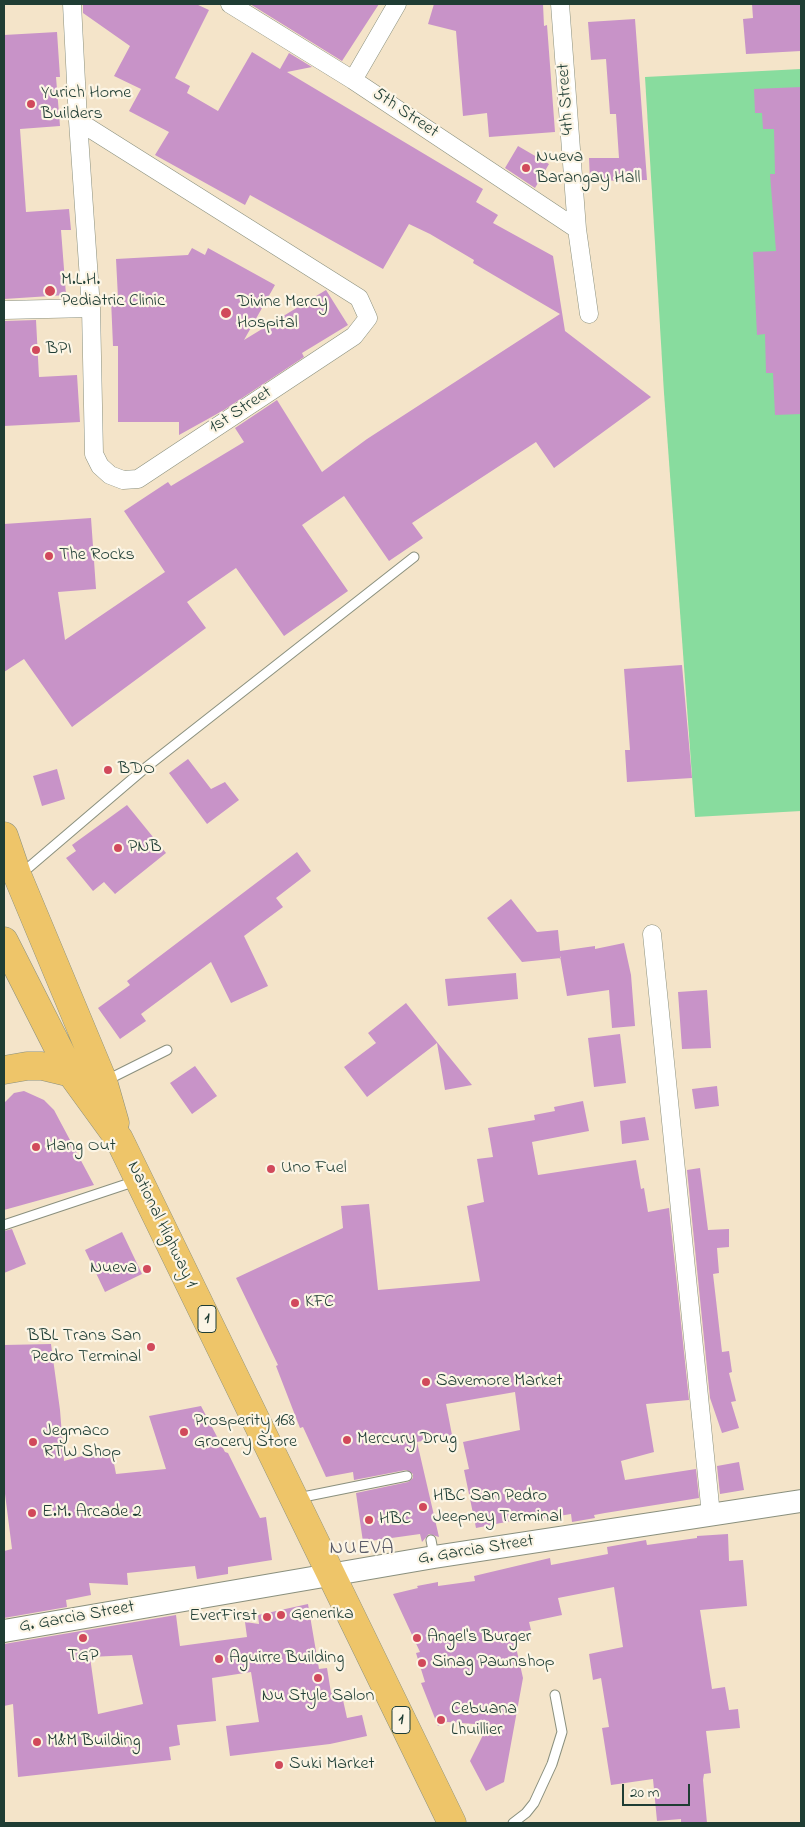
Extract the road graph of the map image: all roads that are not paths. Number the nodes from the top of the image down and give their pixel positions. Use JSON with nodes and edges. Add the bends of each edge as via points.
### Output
{"nodes":[{"id":1,"x":72,"y":4,"type":"edge"},
{"id":2,"x":230,"y":4,"type":"edge"},
{"id":3,"x":397,"y":4,"type":"edge"},
{"id":4,"x":560,"y":4,"type":"edge"},
{"id":5,"x":353,"y":80,"type":"junction"},
{"id":6,"x":78,"y":120,"type":"junction"},
{"id":7,"x":577,"y":230,"type":"junction"},
{"id":8,"x":90,"y":308,"type":"junction"},
{"id":9,"x":4,"y":310,"type":"edge"},
{"id":10,"x":589,"y":314,"type":"dead end"},
{"id":11,"x":414,"y":557,"type":"dead end"},
{"id":12,"x":4,"y":836,"type":"edge"},
{"id":13,"x":18,"y":877,"type":"junction"},
{"id":14,"x":652,"y":934,"type":"dead end"},
{"id":15,"x":4,"y":941,"type":"edge"},
{"id":16,"x":167,"y":1050,"type":"dead end"},
{"id":17,"x":4,"y":1070,"type":"edge"},
{"id":18,"x":71,"y":1073,"type":"junction"},
{"id":19,"x":103,"y":1081,"type":"junction"},
{"id":20,"x":119,"y":1139,"type":"junction"},
{"id":21,"x":139,"y":1180,"type":"junction"},
{"id":22,"x":4,"y":1224,"type":"edge"},
{"id":23,"x":407,"y":1476,"type":"dead end"},
{"id":24,"x":293,"y":1499,"type":"junction"},
{"id":25,"x":801,"y":1501,"type":"edge"},
{"id":26,"x":711,"y":1515,"type":"junction"},
{"id":27,"x":331,"y":1576,"type":"junction"},
{"id":28,"x":4,"y":1631,"type":"edge"},
{"id":29,"x":556,"y":1695,"type":"dead end"},
{"id":30,"x":452,"y":1823,"type":"edge"},
{"id":31,"x":513,"y":1823,"type":"edge"}],
"edges":[{"from":1,"to":6,"type":"street","name":"1st Street"},
{"from":2,"to":5,"type":"street","name":"5th Street"},
{"from":3,"to":5,"type":"street"},
{"from":4,"to":7,"type":"street","name":"4th Street"},
{"from":5,"to":7,"type":"street","name":"5th Street"},
{"from":6,"to":8,"type":"street","name":"1st Street"},
{"from":6,"to":8,"type":"street","name":"1st Street","via":[[359,298],[368,318],[354,336],[138,479],[124,480],[110,475],[94,454]]},
{"from":7,"to":10,"type":"street","name":"4th Street"},
{"from":8,"to":9,"type":"street"},
{"from":11,"to":13,"type":"lane","via":[[144,769]]},
{"from":12,"to":13,"type":"highway","name":"National Highway 1","number":"1"},
{"from":13,"to":19,"type":"highway","name":"National Highway 1","number":"1"},
{"from":14,"to":26,"type":"street"},
{"from":15,"to":18,"type":"highway","name":"National Highway 1","number":"1"},
{"from":16,"to":19,"type":"lane"},
{"from":17,"to":18,"type":"highway","via":[[42,1066]]},
{"from":18,"to":20,"type":"highway","name":"National Highway 1","number":"1"},
{"from":19,"to":20,"type":"highway","name":"National Highway 1","number":"1"},
{"from":20,"to":21,"type":"highway","name":"National Highway 1","number":"1"},
{"from":21,"to":22,"type":"lane"},
{"from":21,"to":24,"type":"highway","name":"National Highway 1","number":"1"},
{"from":23,"to":24,"type":"lane"},
{"from":24,"to":27,"type":"highway","name":"National Highway 1","number":"1"},
{"from":25,"to":26,"type":"street","name":"G. Garcia Street"},
{"from":26,"to":27,"type":"street","name":"G. Garcia Street","via":[[432,1548]]},
{"from":27,"to":28,"type":"street","name":"G. Garcia Street"},
{"from":27,"to":30,"type":"highway","name":"National Highway 1","number":"1"},
{"from":29,"to":31,"type":"lane","via":[[562,1732],[552,1764],[534,1803]]}]}
